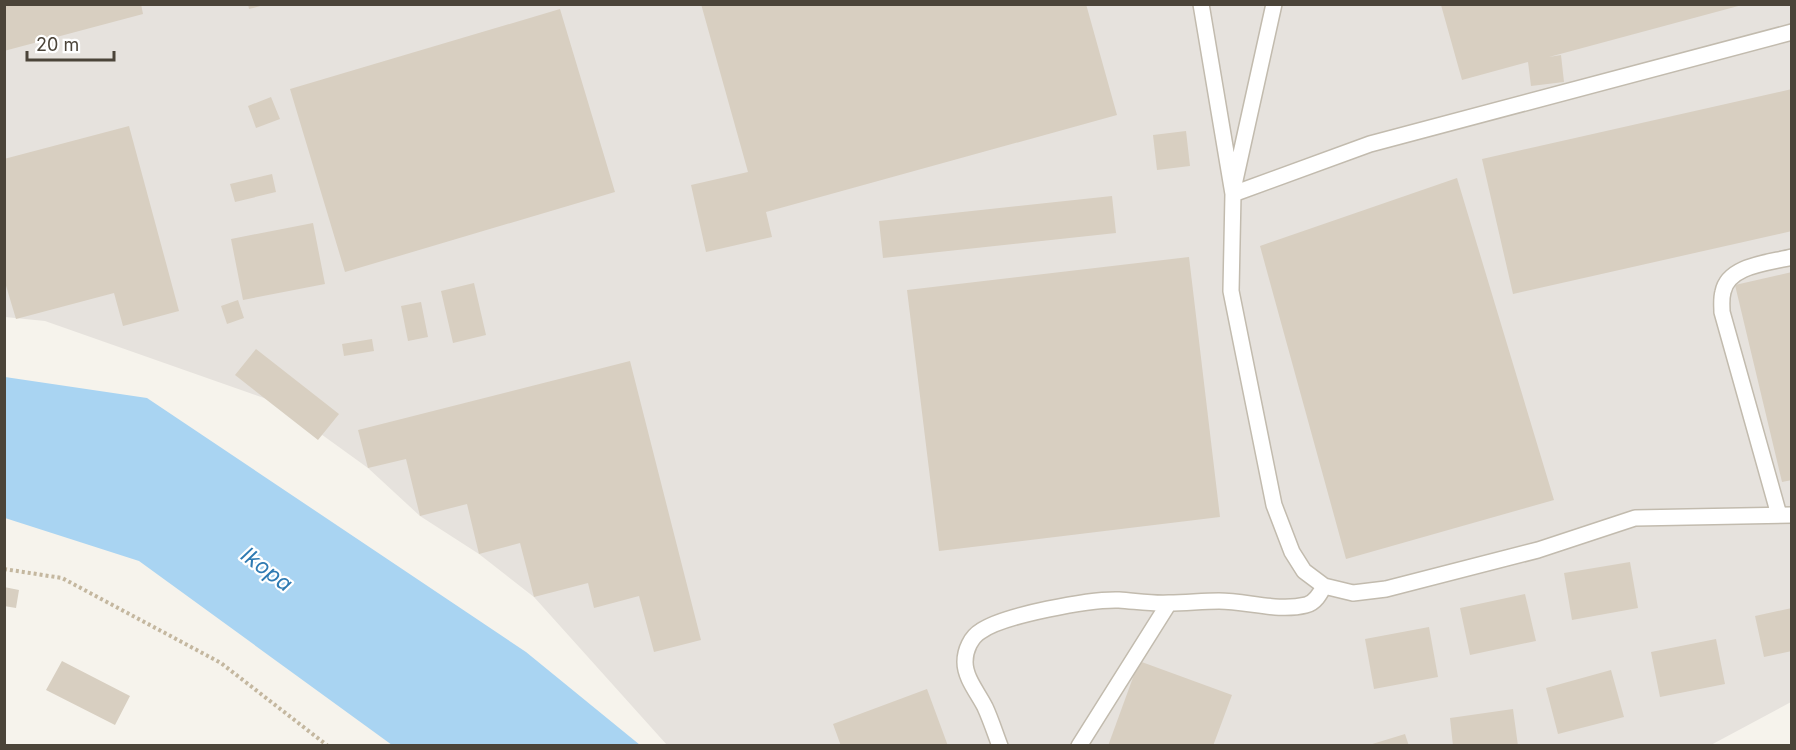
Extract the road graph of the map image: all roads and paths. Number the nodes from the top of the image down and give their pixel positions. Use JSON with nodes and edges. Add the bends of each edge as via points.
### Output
{"nodes":[{"id":1,"x":1201,"y":4,"type":"edge"},
{"id":2,"x":1274,"y":4,"type":"edge"},
{"id":3,"x":1791,"y":32,"type":"edge"},
{"id":4,"x":1233,"y":194,"type":"junction"},
{"id":5,"x":1791,"y":257,"type":"edge"},
{"id":6,"x":1785,"y":515,"type":"edge"},
{"id":7,"x":4,"y":569,"type":"edge"},
{"id":8,"x":1324,"y":586,"type":"junction"},
{"id":9,"x":1169,"y":603,"type":"junction"},
{"id":10,"x":328,"y":746,"type":"edge"},
{"id":11,"x":1000,"y":746,"type":"edge"},
{"id":12,"x":1079,"y":746,"type":"edge"}],
"edges":[{"from":1,"to":4,"type":"lane"},
{"from":2,"to":4,"type":"lane"},
{"from":3,"to":4,"type":"lane","via":[[1370,144]]},
{"from":4,"to":8,"type":"lane","via":[[1231,291],[1274,505],[1292,552],[1304,571]]},
{"from":5,"to":6,"type":"lane","via":[[1739,270],[1727,283],[1722,297],[1722,312]]},
{"from":6,"to":8,"type":"lane","via":[[1635,518],[1538,550],[1386,589],[1353,592]]},
{"from":7,"to":10,"type":"path","via":[[62,578],[221,663]]},
{"from":8,"to":9,"type":"lane","via":[[1307,605]]},
{"from":9,"to":11,"type":"lane","via":[[1116,600],[1073,605],[1016,616],[980,631],[966,651],[966,669]]},
{"from":9,"to":12,"type":"lane"}]}
